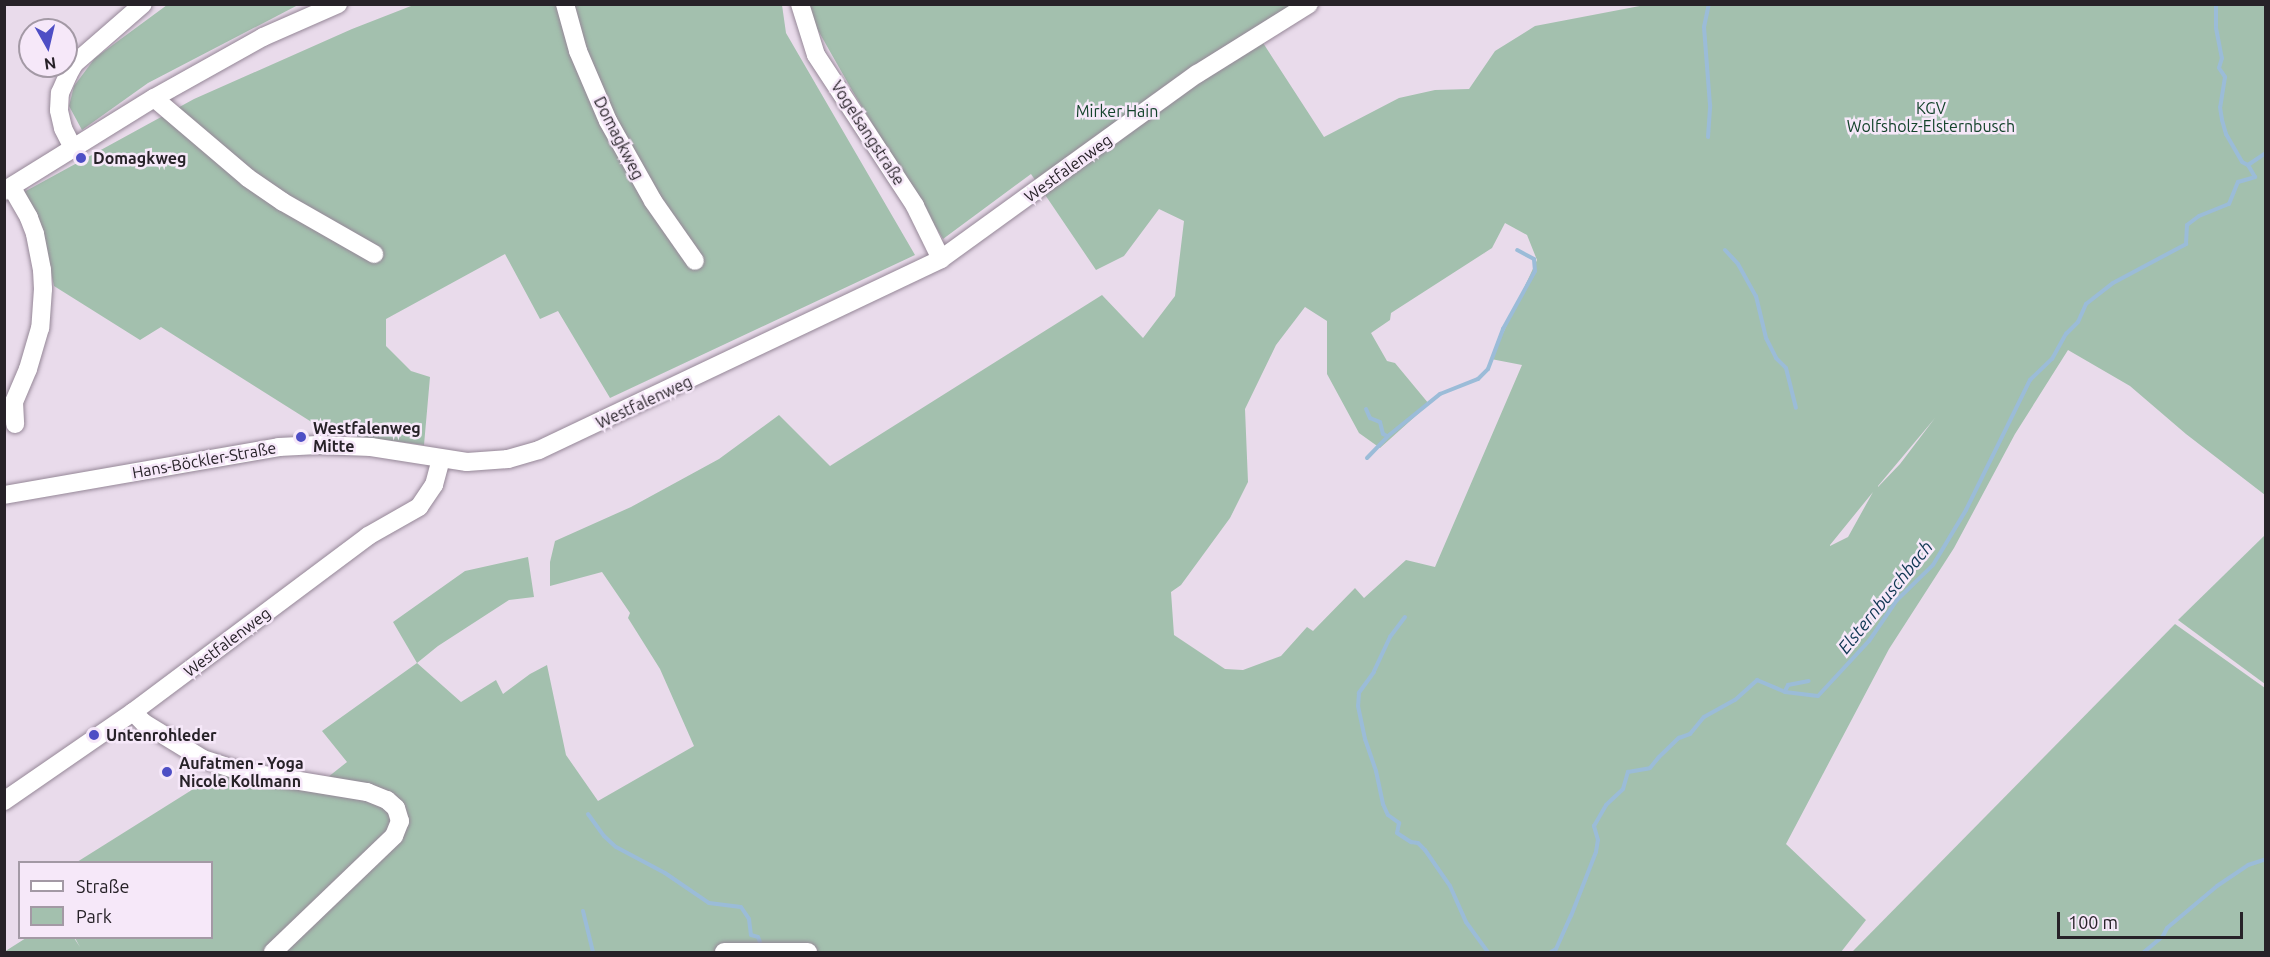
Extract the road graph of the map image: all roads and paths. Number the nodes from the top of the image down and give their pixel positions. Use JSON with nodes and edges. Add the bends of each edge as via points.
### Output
{"nodes":[{"id":1,"x":143,"y":4,"type":"edge"},
{"id":2,"x":338,"y":4,"type":"edge"},
{"id":3,"x":565,"y":4,"type":"edge"},
{"id":4,"x":801,"y":4,"type":"edge"},
{"id":5,"x":1309,"y":4,"type":"edge"},
{"id":6,"x":154,"y":98,"type":"junction"},
{"id":7,"x":73,"y":148,"type":"junction"},
{"id":8,"x":8,"y":190,"type":"edge"},
{"id":9,"x":374,"y":254,"type":"dead end"},
{"id":10,"x":941,"y":259,"type":"junction"},
{"id":11,"x":694,"y":261,"type":"dead end"},
{"id":12,"x":15,"y":424,"type":"dead end"},
{"id":13,"x":441,"y":459,"type":"junction"},
{"id":14,"x":4,"y":495,"type":"edge"},
{"id":15,"x":133,"y":712,"type":"junction"},
{"id":16,"x":4,"y":801,"type":"edge"},
{"id":17,"x":273,"y":952,"type":"edge"},
{"id":18,"x":724,"y":952,"type":"edge"},
{"id":19,"x":808,"y":952,"type":"edge"}],
"edges":[{"from":1,"to":7,"type":"street","via":[[74,64],[68,75],[60,93],[59,110]]},
{"from":2,"to":6,"type":"street","via":[[263,37]]},
{"from":3,"to":11,"type":"street","name":"Domagkweg","via":[[578,51],[608,121],[653,201]]},
{"from":4,"to":10,"type":"street","name":"Vogelsangstraße","via":[[816,55],[915,206]]},
{"from":5,"to":10,"type":"street","name":"Westfalenweg","via":[[1197,74]]},
{"from":6,"to":7,"type":"street"},
{"from":6,"to":9,"type":"street","via":[[256,184]]},
{"from":7,"to":8,"type":"street"},
{"from":8,"to":12,"type":"street","via":[[29,218],[43,289],[40,328],[14,402]]},
{"from":10,"to":13,"type":"street","name":"Westfalenweg","via":[[539,450],[487,462]]},
{"from":13,"to":14,"type":"street","name":"Hans-Böckler-Straße","via":[[335,445],[268,448]]},
{"from":13,"to":15,"type":"street","name":"Westfalenweg","via":[[434,485],[419,507],[368,536]]},
{"from":15,"to":16,"type":"street","name":"Westfalenweg"},
{"from":15,"to":17,"type":"street","via":[[144,723],[203,759],[238,771],[367,792],[396,808],[400,821],[394,836]]},
{"from":18,"to":19,"type":"street"}]}
